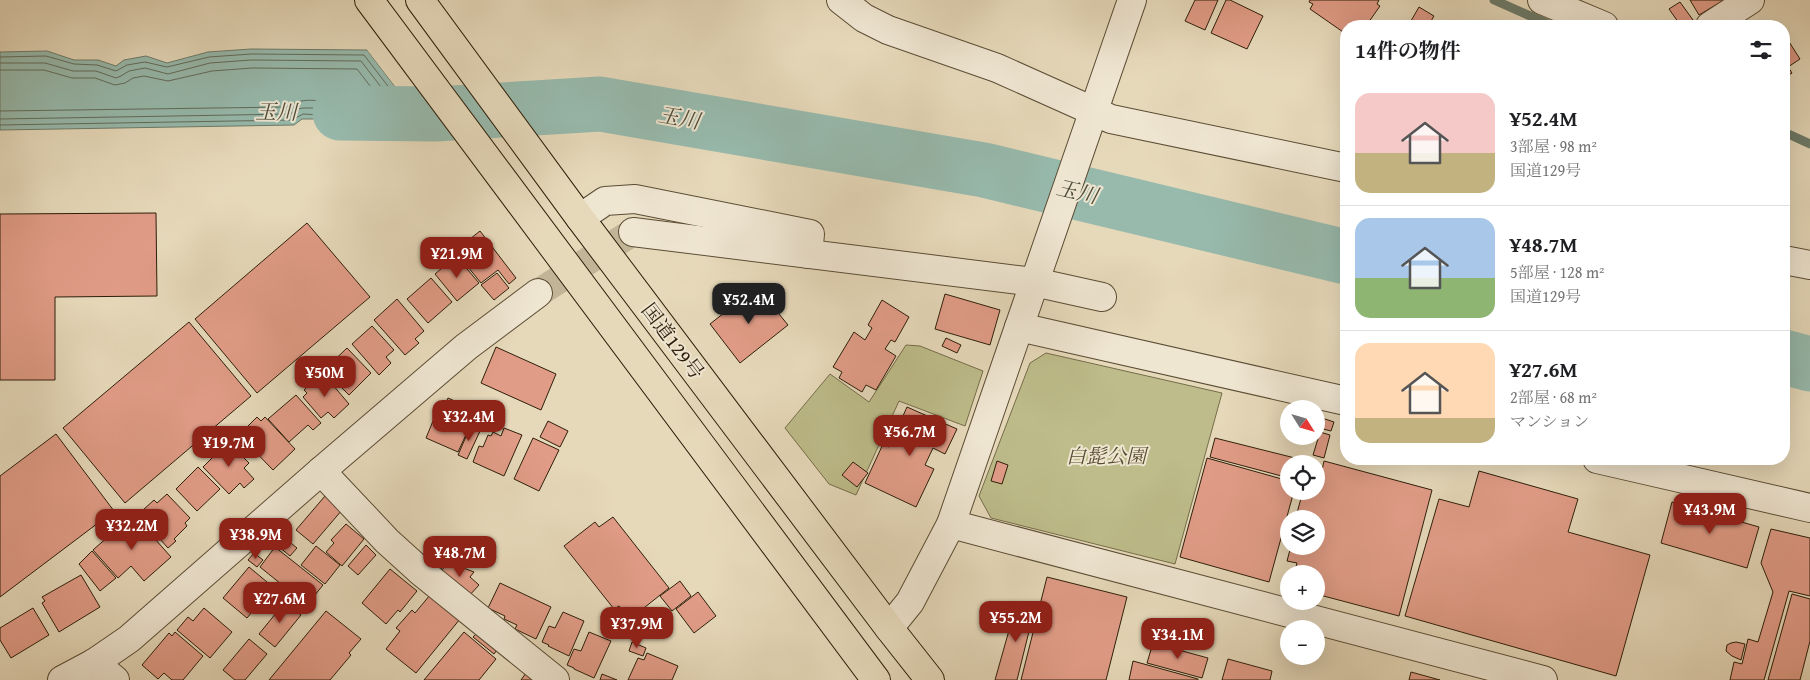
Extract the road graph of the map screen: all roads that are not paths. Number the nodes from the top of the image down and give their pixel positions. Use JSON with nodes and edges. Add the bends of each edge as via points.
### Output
{"nodes":[{"id":1,"x":369,"y":0,"type":"edge"},
{"id":2,"x":420,"y":0,"type":"edge"},
{"id":3,"x":841,"y":0,"type":"edge"},
{"id":4,"x":1132,"y":0,"type":"edge"},
{"id":5,"x":1542,"y":0,"type":"edge"},
{"id":6,"x":1750,"y":0,"type":"edge"},
{"id":7,"x":1590,"y":20,"type":"edge"},
{"id":8,"x":1719,"y":20,"type":"edge"},
{"id":9,"x":1090,"y":120,"type":"junction"},
{"id":10,"x":1340,"y":167,"type":"edge"},
{"id":11,"x":580,"y":218,"type":"junction"},
{"id":12,"x":633,"y":232,"type":"tunnel mouth"},
{"id":13,"x":808,"y":254,"type":"junction"},
{"id":14,"x":1790,"y":261,"type":"edge"},
{"id":15,"x":1810,"y":265,"type":"edge"},
{"id":16,"x":1036,"y":274,"type":"junction"},
{"id":17,"x":538,"y":292,"type":"tunnel mouth"},
{"id":18,"x":1102,"y":296,"type":"dead end"},
{"id":19,"x":1019,"y":327,"type":"junction"},
{"id":20,"x":1340,"y":401,"type":"edge"},
{"id":21,"x":1623,"y":465,"type":"edge"},
{"id":22,"x":321,"y":470,"type":"junction"},
{"id":23,"x":1810,"y":508,"type":"edge"},
{"id":24,"x":951,"y":524,"type":"junction"},
{"id":25,"x":889,"y":628,"type":"junction"},
{"id":26,"x":94,"y":663,"type":"junction"},
{"id":27,"x":62,"y":680,"type":"edge"},
{"id":28,"x":114,"y":680,"type":"edge"},
{"id":29,"x":555,"y":680,"type":"edge"},
{"id":30,"x":876,"y":680,"type":"edge"},
{"id":31,"x":930,"y":680,"type":"edge"},
{"id":32,"x":1543,"y":680,"type":"edge"}],
"edges":[{"from":1,"to":30,"type":"highway","name":"国道129号"},
{"from":2,"to":11,"type":"highway","name":"国道129号"},
{"from":3,"to":9,"type":"street","via":[[864,18],[888,30],[997,68]]},
{"from":4,"to":9,"type":"street"},
{"from":5,"to":7,"type":"street"},
{"from":6,"to":8,"type":"street"},
{"from":9,"to":10,"type":"street","via":[[1111,119]]},
{"from":9,"to":16,"type":"street"},
{"from":11,"to":13,"type":"street","via":[[605,201],[634,200],[810,234]]},
{"from":11,"to":25,"type":"highway","name":"国道129号"},
{"from":12,"to":13,"type":"street"},
{"from":13,"to":16,"type":"street"},
{"from":14,"to":15,"type":"street"},
{"from":16,"to":18,"type":"street"},
{"from":16,"to":19,"type":"street"},
{"from":17,"to":22,"type":"street","via":[[466,347]]},
{"from":19,"to":20,"type":"street"},
{"from":19,"to":24,"type":"street"},
{"from":21,"to":23,"type":"street"},
{"from":22,"to":26,"type":"street","via":[[129,640]]},
{"from":22,"to":29,"type":"street","via":[[386,541]]},
{"from":24,"to":25,"type":"street","via":[[910,602]]},
{"from":24,"to":32,"type":"street"},
{"from":25,"to":31,"type":"highway","name":"国道129号"},
{"from":26,"to":27,"type":"street"},
{"from":26,"to":28,"type":"street"}]}
